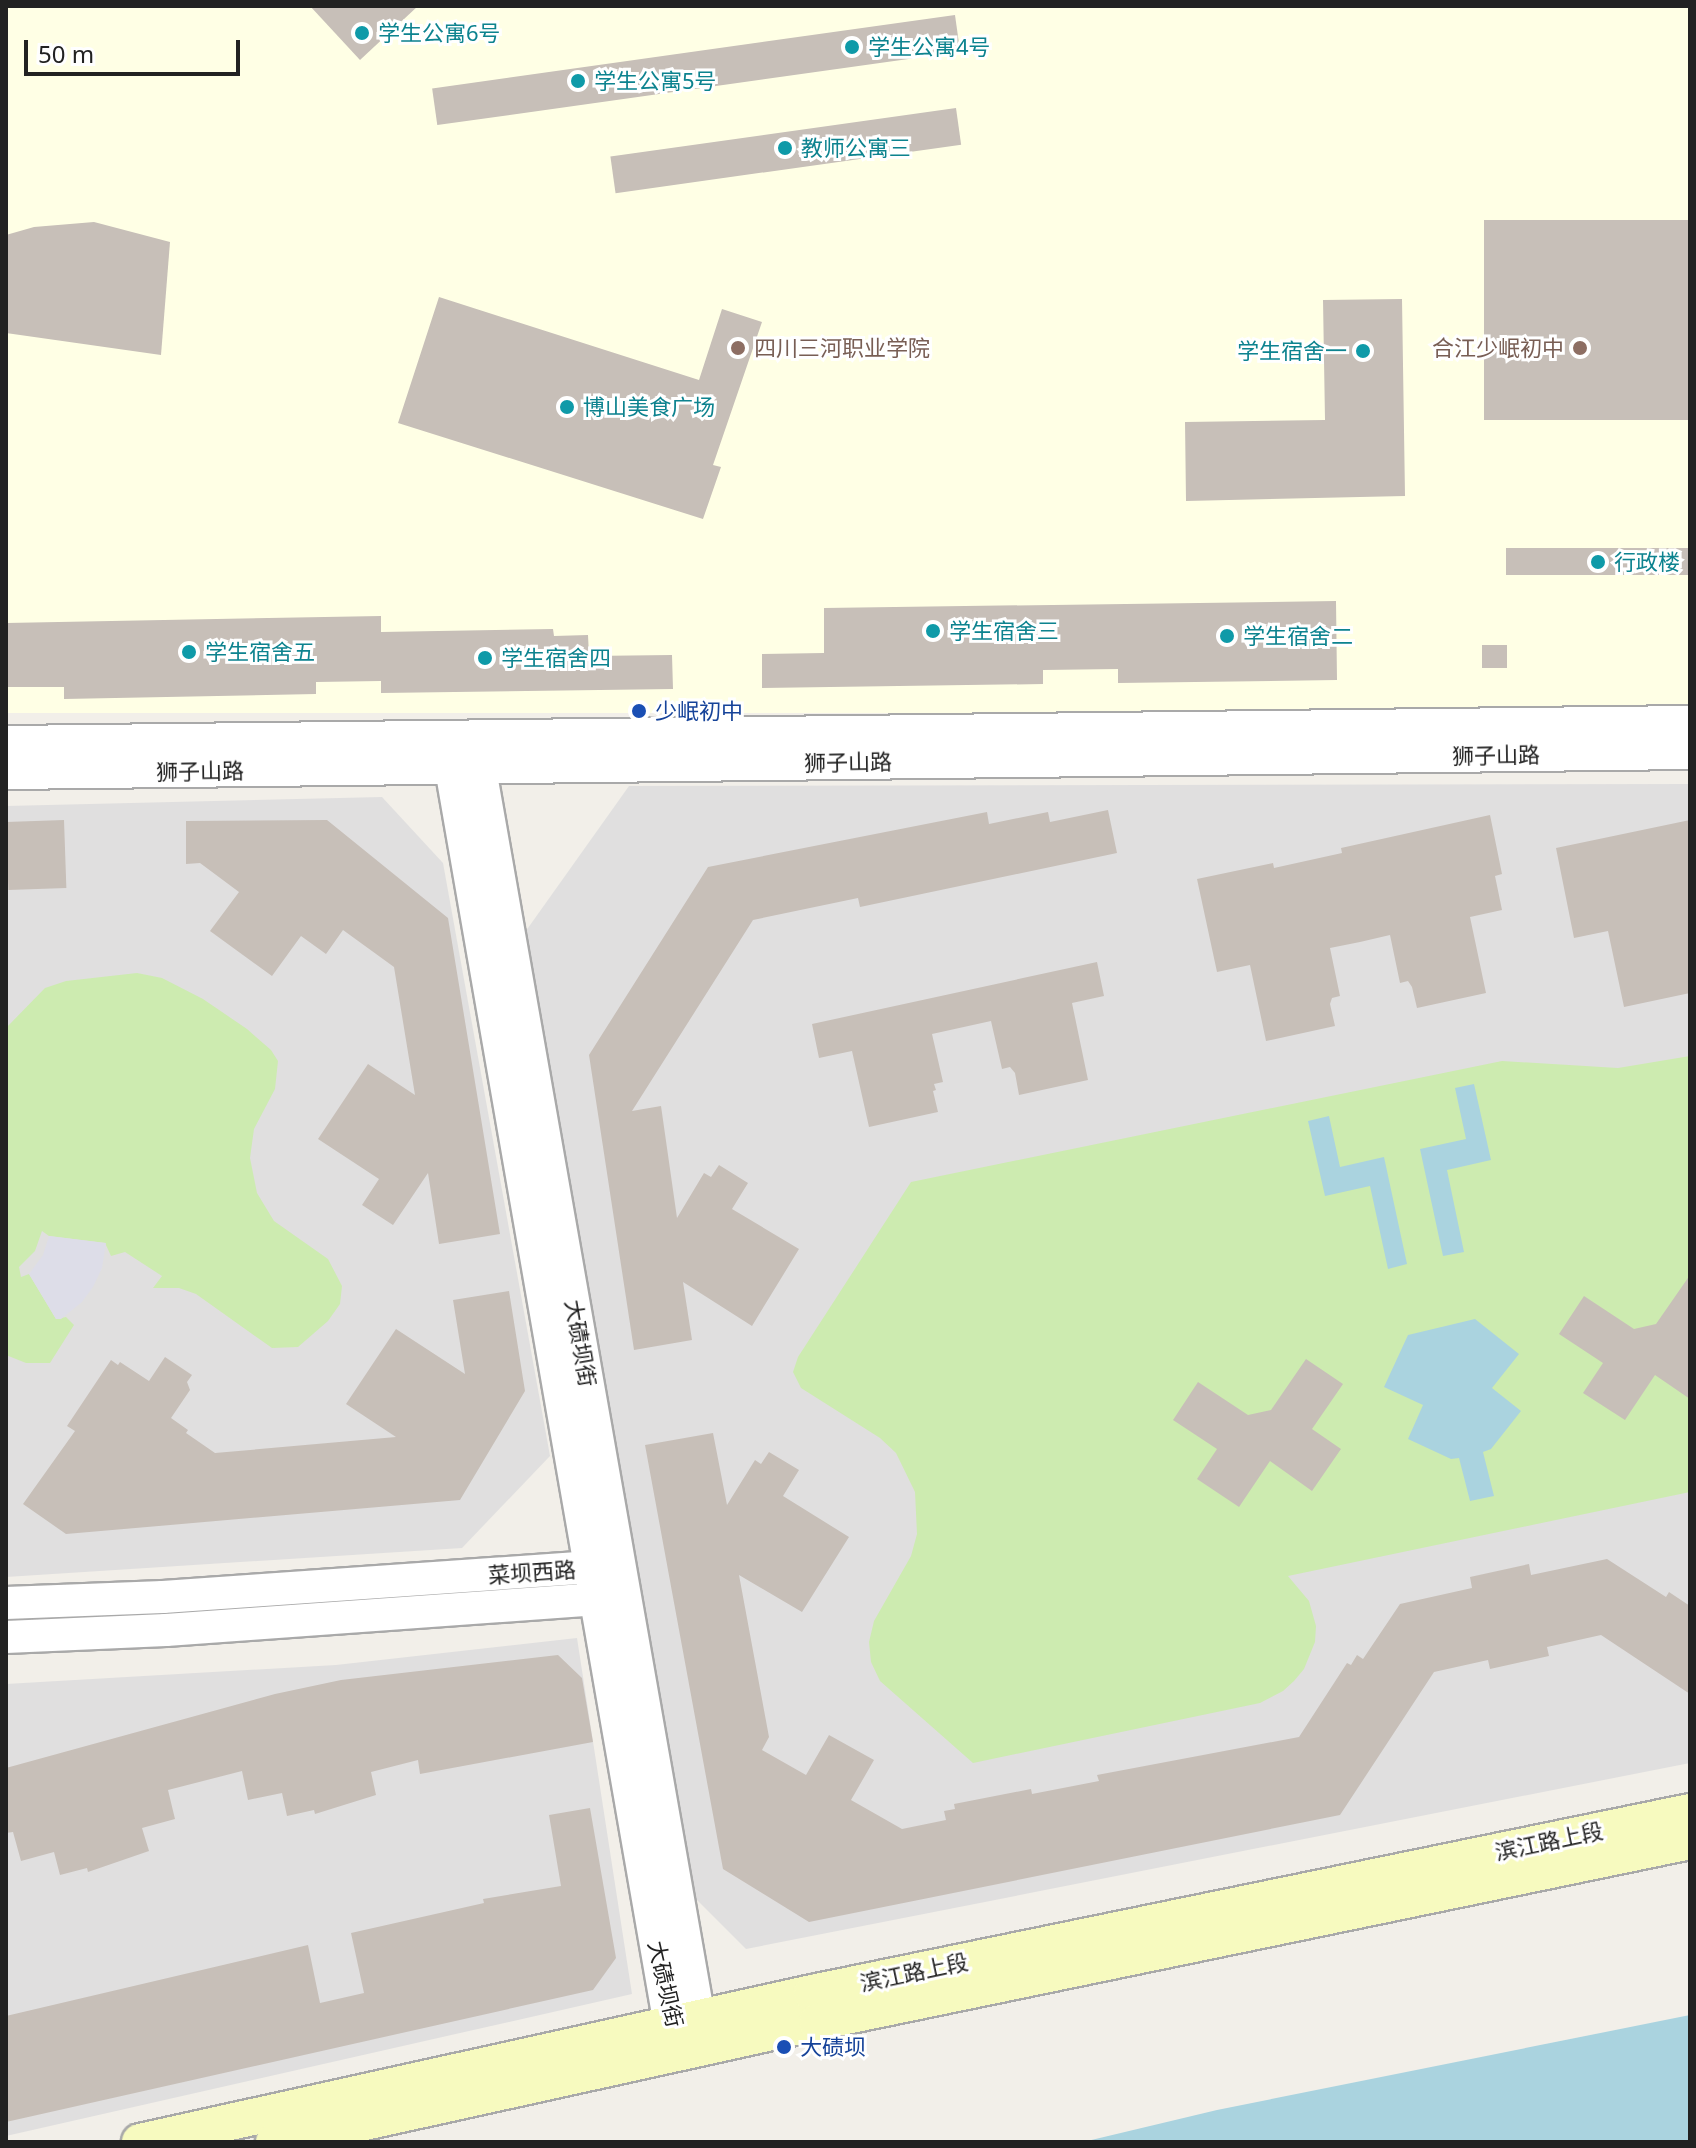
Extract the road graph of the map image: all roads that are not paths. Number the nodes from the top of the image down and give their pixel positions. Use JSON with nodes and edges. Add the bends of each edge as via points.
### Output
{"nodes":[{"id":1,"x":1690,"y":722,"type":"edge"},
{"id":2,"x":460,"y":737,"type":"junction"},
{"id":3,"x":6,"y":742,"type":"edge"},
{"id":4,"x":1690,"y":753,"type":"edge"},
{"id":5,"x":466,"y":768,"type":"junction"},
{"id":6,"x":6,"y":773,"type":"edge"},
{"id":7,"x":592,"y":1567,"type":"junction"},
{"id":8,"x":611,"y":1591,"type":"junction"},
{"id":9,"x":6,"y":1603,"type":"edge"},
{"id":10,"x":6,"y":1637,"type":"edge"},
{"id":11,"x":1690,"y":1812,"type":"edge"},
{"id":12,"x":1690,"y":1841,"type":"edge"},
{"id":13,"x":685,"y":2032,"type":"junction"},
{"id":14,"x":140,"y":2142,"type":"edge"},
{"id":15,"x":274,"y":2142,"type":"edge"}],
"edges":[{"from":1,"to":2,"type":"street","name":"狮子山路"},
{"from":2,"to":3,"type":"street","name":"狮子山路"},
{"from":2,"to":5,"type":"street","name":"大碛坝街"},
{"from":4,"to":5,"type":"street","name":"狮子山路"},
{"from":5,"to":6,"type":"street","name":"狮子山路"},
{"from":5,"to":7,"type":"street","name":"大碛坝街"},
{"from":5,"to":8,"type":"street","name":"大碛坝街"},
{"from":7,"to":8,"type":"street","name":"大碛坝街"},
{"from":7,"to":9,"type":"street","name":"菜坝西路"},
{"from":8,"to":10,"type":"street","name":"菜坝西路","via":[[181,1629]]},
{"from":8,"to":13,"type":"street","name":"大碛坝街"},
{"from":11,"to":13,"type":"main road","name":"滨江路上段"},
{"from":12,"to":13,"type":"main road","name":"滨江路上段"},
{"from":13,"to":14,"type":"main road","name":"滨江路上段"},
{"from":13,"to":15,"type":"main road","name":"滨江路上段"}]}
